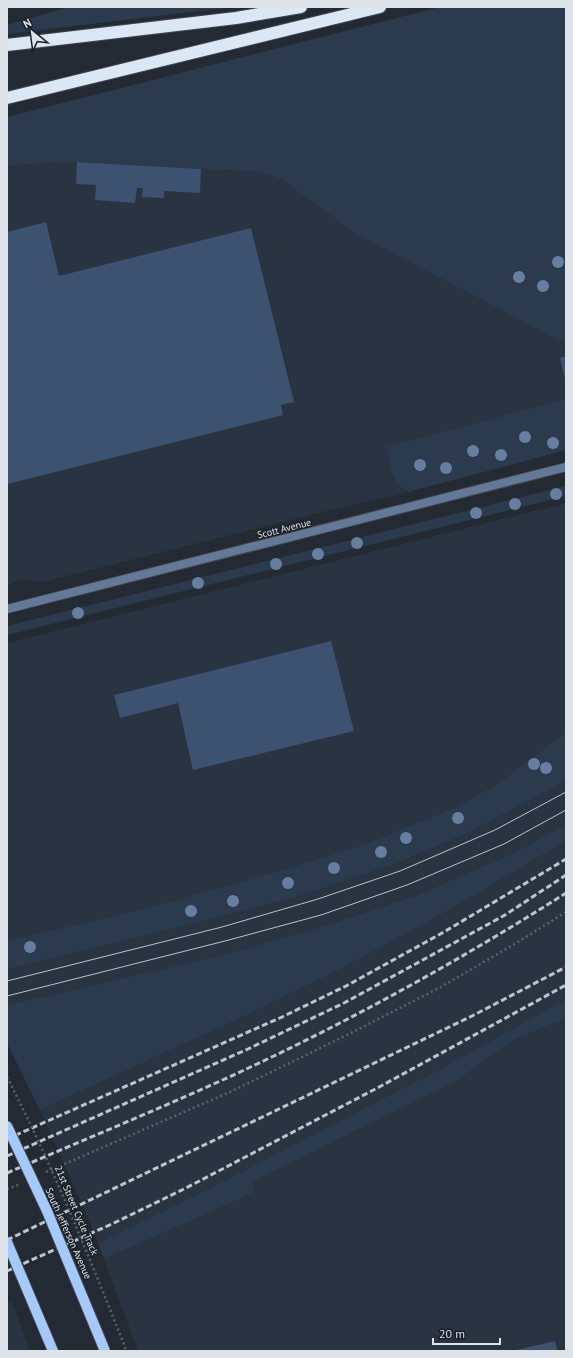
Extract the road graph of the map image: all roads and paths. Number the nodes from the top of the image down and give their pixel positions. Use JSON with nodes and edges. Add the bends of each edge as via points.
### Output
{"nodes":[{"id":1,"x":301,"y":7,"type":"edge"},
{"id":2,"x":380,"y":7,"type":"edge"},
{"id":3,"x":7,"y":45,"type":"edge"},
{"id":4,"x":7,"y":98,"type":"edge"},
{"id":5,"x":566,"y":467,"type":"edge"},
{"id":6,"x":7,"y":608,"type":"edge"},
{"id":7,"x":566,"y":912,"type":"edge"},
{"id":8,"x":7,"y":1077,"type":"edge"},
{"id":9,"x":7,"y":1126,"type":"edge"},
{"id":10,"x":42,"y":1174,"type":"dead end"},
{"id":11,"x":21,"y":1183,"type":"dead end"},
{"id":12,"x":7,"y":1189,"type":"edge"},
{"id":13,"x":7,"y":1242,"type":"edge"},
{"id":14,"x":53,"y":1351,"type":"edge"},
{"id":15,"x":105,"y":1351,"type":"edge"},
{"id":16,"x":126,"y":1351,"type":"edge"}],
"edges":[{"from":1,"to":3,"type":"highway","via":[[236,18]]},
{"from":2,"to":4,"type":"highway"},
{"from":5,"to":6,"type":"street","name":"Scott Avenue"},
{"from":7,"to":10,"type":"path","via":[[441,987],[345,1036],[230,1092]]},
{"from":8,"to":16,"type":"path","name":"21st Street Cycle Track","bridge":true,"via":[[43,1149]]},
{"from":9,"to":15,"type":"main road","name":"South Jefferson Avenue","bridge":true},
{"from":11,"to":12,"type":"path"},
{"from":13,"to":14,"type":"main road","bridge":true}]}
